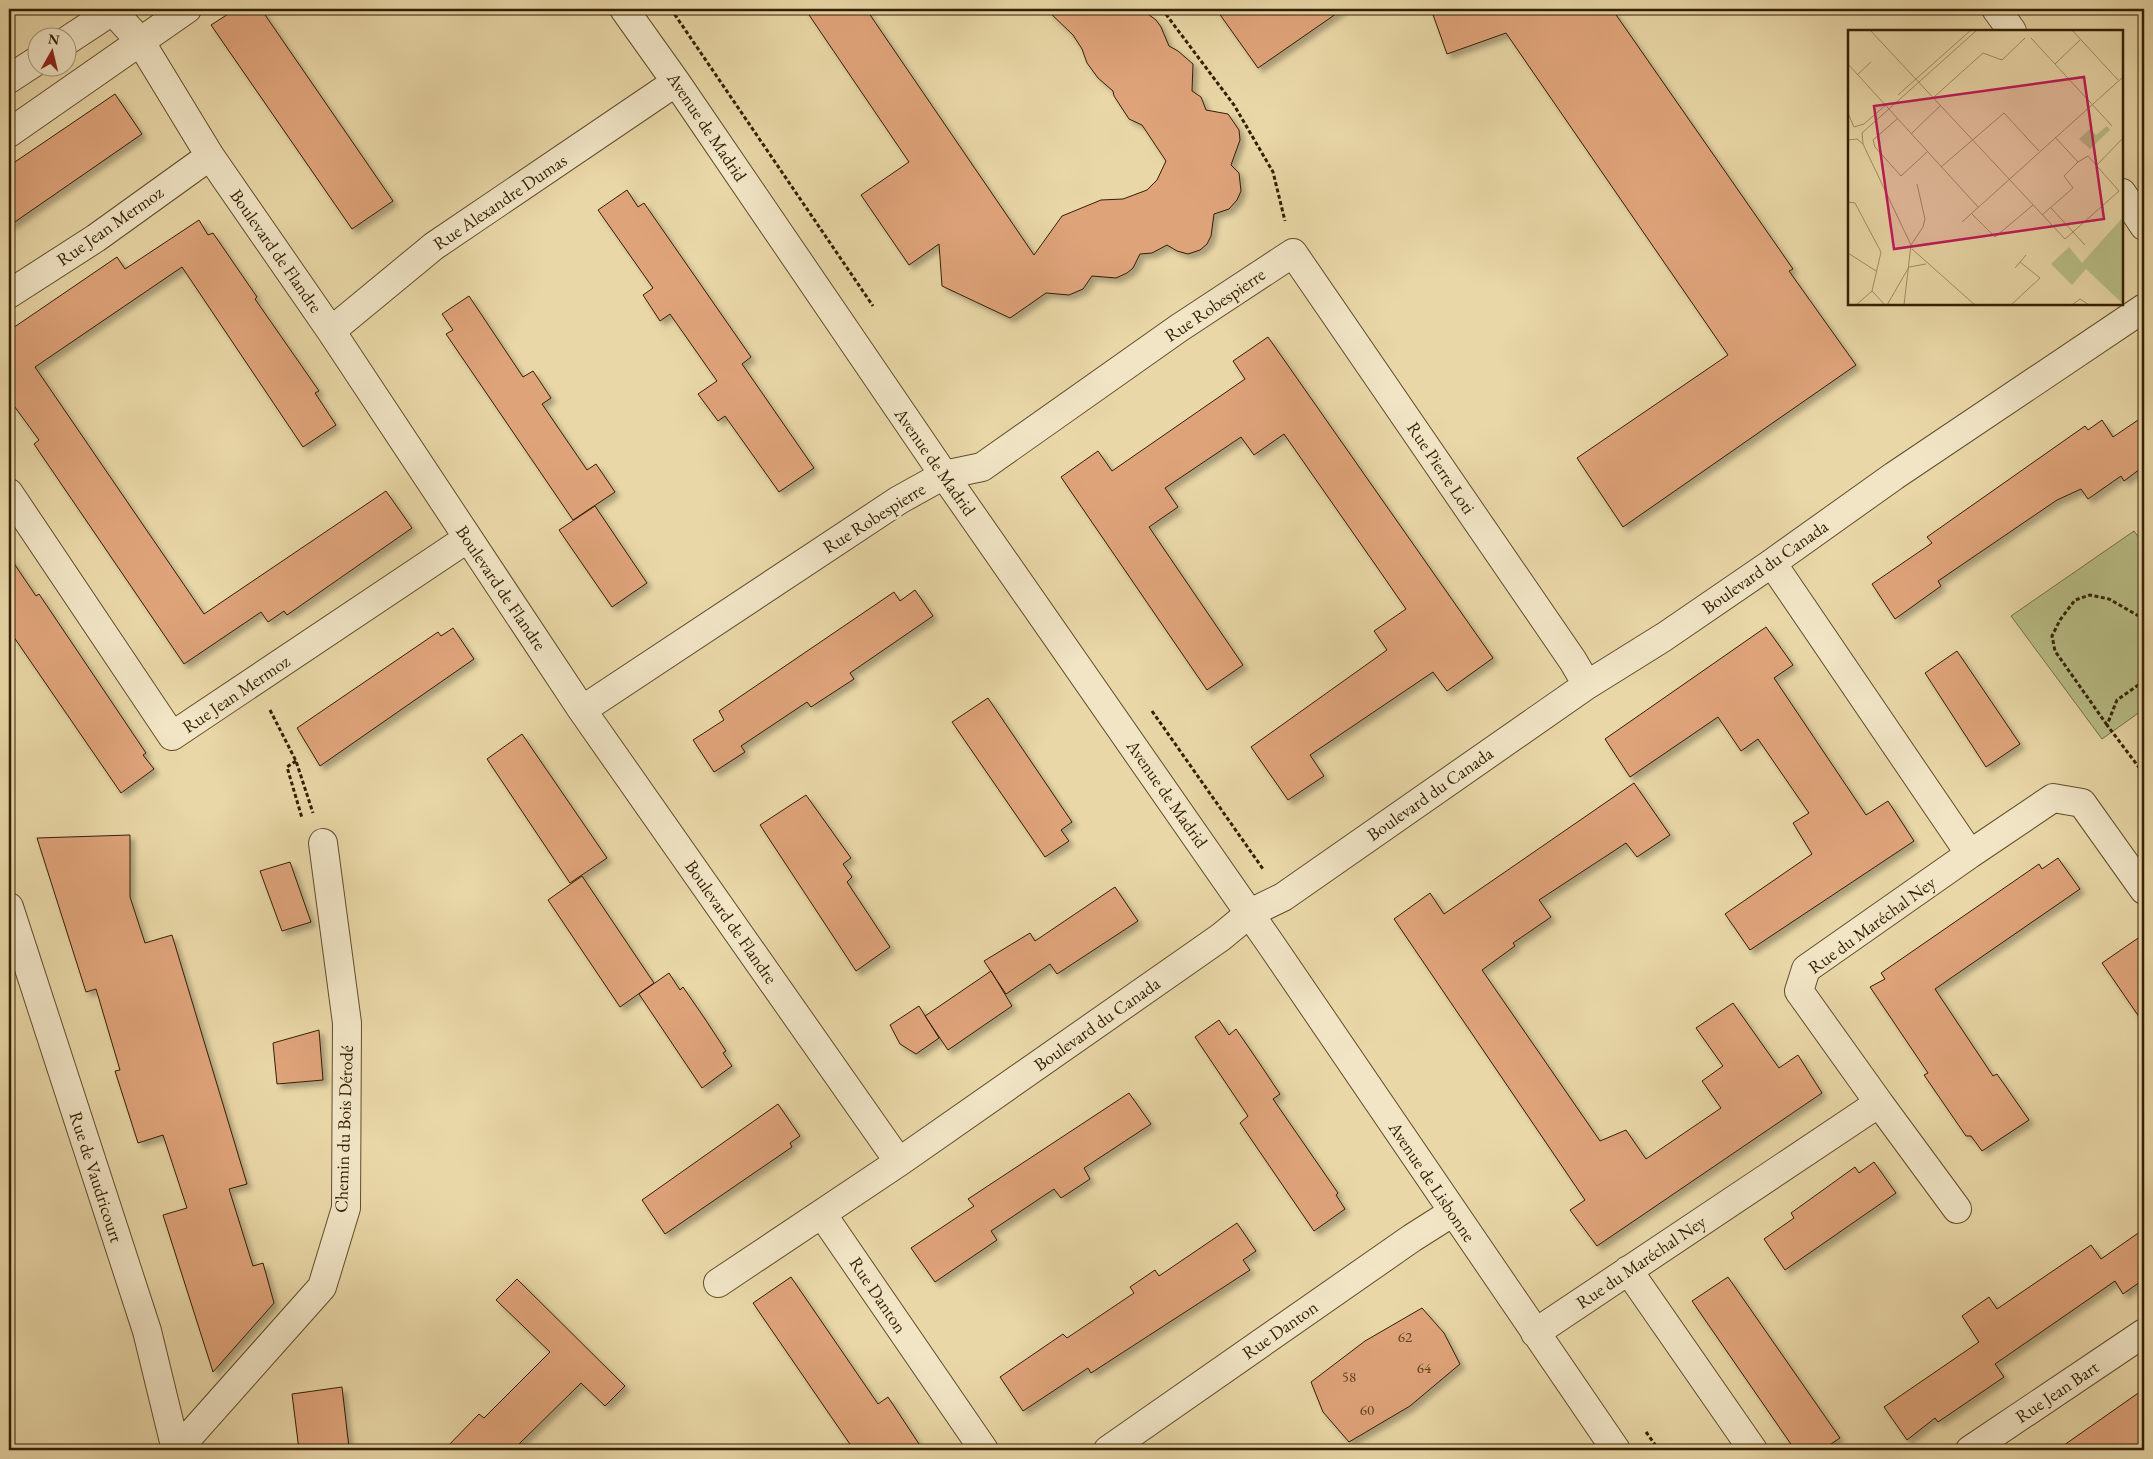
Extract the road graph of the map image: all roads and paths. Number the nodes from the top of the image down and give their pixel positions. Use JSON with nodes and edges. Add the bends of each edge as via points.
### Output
{"nodes":[{"id":1,"x":113,"y":9,"type":"edge"},
{"id":2,"x":187,"y":9,"type":"edge"},
{"id":3,"x":624,"y":9,"type":"edge"},
{"id":4,"x":1162,"y":9,"type":"edge"},
{"id":5,"x":1996,"y":9,"type":"edge"},
{"id":6,"x":2011,"y":30,"type":"edge"},
{"id":7,"x":78,"y":33,"type":"edge"},
{"id":8,"x":140,"y":41,"type":"junction"},
{"id":9,"x":28,"y":67,"type":"edge"},
{"id":10,"x":9,"y":79,"type":"edge"},
{"id":11,"x":676,"y":82,"type":"junction"},
{"id":12,"x":9,"y":133,"type":"edge"},
{"id":13,"x":210,"y":156,"type":"junction"},
{"id":14,"x":2123,"y":194,"type":"edge"},
{"id":15,"x":2144,"y":226,"type":"edge"},
{"id":16,"x":1293,"y":253,"type":"junction"},
{"id":17,"x":9,"y":294,"type":"edge"},
{"id":18,"x":2144,"y":308,"type":"edge"},
{"id":19,"x":331,"y":331,"type":"junction"},
{"id":20,"x":944,"y":474,"type":"junction"},
{"id":21,"x":9,"y":493,"type":"edge"},
{"id":22,"x":468,"y":538,"type":"junction"},
{"id":23,"x":1772,"y":563,"type":"junction"},
{"id":24,"x":2144,"y":619,"type":"edge"},
{"id":25,"x":255,"y":681,"type":"junction"},
{"id":26,"x":2144,"y":681,"type":"edge"},
{"id":27,"x":1587,"y":685,"type":"junction"},
{"id":28,"x":582,"y":710,"type":"junction"},
{"id":29,"x":2107,"y":725,"type":"junction"},
{"id":30,"x":296,"y":761,"type":"junction"},
{"id":31,"x":2144,"y":774,"type":"edge"},
{"id":32,"x":322,"y":842,"type":"junction"},
{"id":33,"x":1970,"y":854,"type":"junction"},
{"id":34,"x":2144,"y":890,"type":"edge"},
{"id":35,"x":9,"y":907,"type":"edge"},
{"id":36,"x":1250,"y":913,"type":"junction"},
{"id":37,"x":1879,"y":1103,"type":"junction"},
{"id":38,"x":900,"y":1162,"type":"junction"},
{"id":39,"x":1957,"y":1209,"type":"dead end"},
{"id":40,"x":1453,"y":1212,"type":"junction"},
{"id":41,"x":822,"y":1214,"type":"junction"},
{"id":42,"x":1628,"y":1270,"type":"junction"},
{"id":43,"x":718,"y":1283,"type":"dead end"},
{"id":44,"x":1535,"y":1333,"type":"junction"},
{"id":45,"x":2144,"y":1333,"type":"edge"},
{"id":46,"x":177,"y":1450,"type":"edge"},
{"id":47,"x":984,"y":1450,"type":"edge"},
{"id":48,"x":1108,"y":1450,"type":"edge"},
{"id":49,"x":1616,"y":1450,"type":"edge"},
{"id":50,"x":1753,"y":1450,"type":"edge"},
{"id":51,"x":1970,"y":1450,"type":"edge"}],
"edges":[{"from":1,"to":7,"type":"street"},
{"from":1,"to":8,"type":"street","name":"Boulevard de Flandre"},
{"from":2,"to":8,"type":"street"},
{"from":3,"to":11,"type":"street","name":"Avenue de Madrid"},
{"from":4,"to":16,"type":"path","via":[[1234,105],[1273,172]]},
{"from":5,"to":6,"type":"street"},
{"from":8,"to":12,"type":"street"},
{"from":8,"to":13,"type":"street","name":"Boulevard de Flandre"},
{"from":9,"to":10,"type":"street"},
{"from":11,"to":19,"type":"street","name":"Rue Alexandre Dumas","via":[[434,246]]},
{"from":11,"to":20,"type":"street","name":"Avenue de Madrid"},
{"from":13,"to":17,"type":"street","name":"Rue Jean Mermoz","via":[[96,238]]},
{"from":13,"to":19,"type":"street","name":"Boulevard de Flandre"},
{"from":14,"to":15,"type":"street"},
{"from":16,"to":20,"type":"street","name":"Rue Robespierre","via":[[1179,328],[982,467]]},
{"from":16,"to":27,"type":"street","name":"Rue Pierre Loti"},
{"from":18,"to":23,"type":"street","name":"Boulevard du Canada","via":[[1894,476]]},
{"from":19,"to":22,"type":"street","name":"Boulevard de Flandre"},
{"from":20,"to":28,"type":"street","name":"Rue Robespierre","via":[[899,500]]},
{"from":20,"to":36,"type":"street","name":"Avenue de Madrid"},
{"from":21,"to":25,"type":"street","name":"Rue Jean Mermoz","via":[[172,736]]},
{"from":22,"to":25,"type":"street","name":"Rue Jean Mermoz"},
{"from":22,"to":28,"type":"street","name":"Boulevard de Flandre"},
{"from":23,"to":27,"type":"street","name":"Boulevard du Canada"},
{"from":23,"to":33,"type":"street"},
{"from":24,"to":29,"type":"path","via":[[2109,599],[2090,595],[2075,600],[2052,636],[2056,651]]},
{"from":25,"to":30,"type":"path"},
{"from":26,"to":29,"type":"path","via":[[2117,700]]},
{"from":27,"to":36,"type":"street","name":"Boulevard du Canada","via":[[1283,897]]},
{"from":28,"to":38,"type":"street","name":"Boulevard de Flandre"},
{"from":29,"to":31,"type":"path"},
{"from":30,"to":32,"type":"path"},
{"from":30,"to":32,"type":"path","via":[[287,767],[309,839]]},
{"from":32,"to":46,"type":"street","name":"Chemin du Bois Dérodé","via":[[347,1024],[346,1208],[322,1286]]},
{"from":33,"to":34,"type":"street","via":[[2053,798],[2082,803]]},
{"from":33,"to":37,"type":"street","name":"Rue du Maréchal Ney","via":[[1806,970],[1799,990]]},
{"from":35,"to":46,"type":"street","name":"Rue de Vaudricourt","via":[[147,1332]]},
{"from":36,"to":38,"type":"street","name":"Boulevard du Canada","via":[[1221,938]]},
{"from":36,"to":40,"type":"street","name":"Avenue de Lisbonne"},
{"from":37,"to":39,"type":"street"},
{"from":37,"to":42,"type":"street","name":"Rue du Maréchal Ney"},
{"from":38,"to":41,"type":"street","name":"Boulevard du Canada"},
{"from":40,"to":44,"type":"street","name":"Avenue de Lisbonne"},
{"from":40,"to":48,"type":"street","name":"Rue Danton"},
{"from":41,"to":43,"type":"street","name":"Boulevard du Canada"},
{"from":41,"to":47,"type":"street","name":"Rue Danton"},
{"from":42,"to":44,"type":"street","name":"Rue du Maréchal Ney"},
{"from":42,"to":50,"type":"street"},
{"from":44,"to":49,"type":"street","name":"Avenue de Lisbonne"},
{"from":45,"to":51,"type":"street","name":"Rue Jean Bart"}]}
